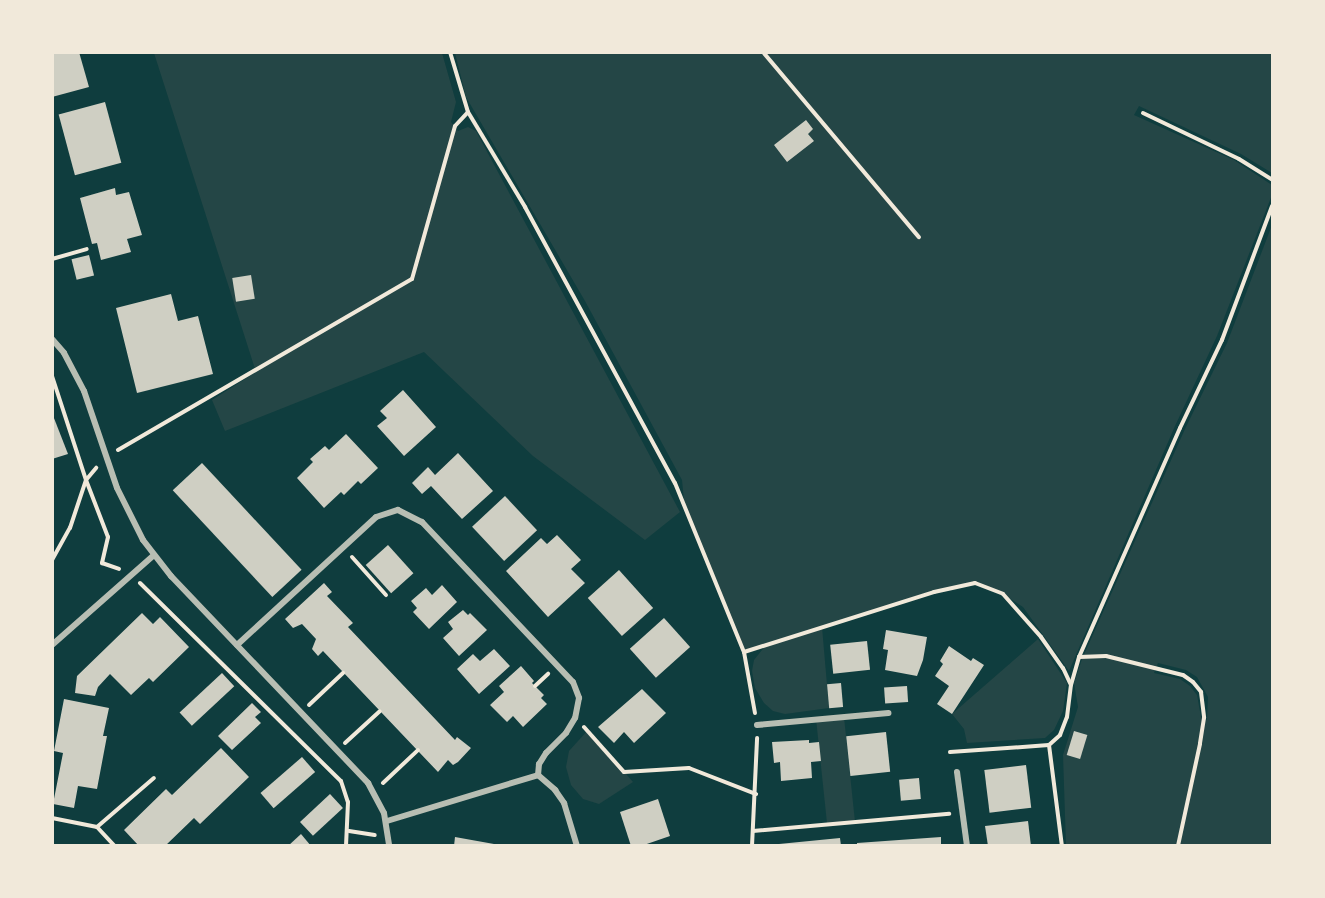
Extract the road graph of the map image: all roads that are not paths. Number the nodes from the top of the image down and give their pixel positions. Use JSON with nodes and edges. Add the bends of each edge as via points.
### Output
{"nodes":[{"id":1,"x":52,"y":339,"type":"edge"},
{"id":2,"x":153,"y":555,"type":"junction"},
{"id":3,"x":52,"y":645,"type":"edge"},
{"id":4,"x":237,"y":645,"type":"junction"},
{"id":5,"x":888,"y":713,"type":"dead end"},
{"id":6,"x":757,"y":725,"type":"road end"},
{"id":7,"x":957,"y":772,"type":"dead end"},
{"id":8,"x":538,"y":775,"type":"junction"},
{"id":9,"x":387,"y":820,"type":"junction"},
{"id":10,"x":389,"y":846,"type":"edge"},
{"id":11,"x":577,"y":846,"type":"edge"},
{"id":12,"x":967,"y":846,"type":"edge"}],
"edges":[{"from":1,"to":2,"type":"street","via":[[84,391],[125,505]]},
{"from":2,"to":3,"type":"street"},
{"from":2,"to":4,"type":"street"},
{"from":4,"to":8,"type":"street","via":[[376,517],[398,510],[420,520],[573,682],[579,698],[575,718],[546,753]]},
{"from":4,"to":9,"type":"street","via":[[374,792]]},
{"from":5,"to":6,"type":"street"},
{"from":7,"to":12,"type":"street"},
{"from":8,"to":9,"type":"street"},
{"from":8,"to":11,"type":"street","via":[[564,803]]},
{"from":9,"to":10,"type":"street"}]}
